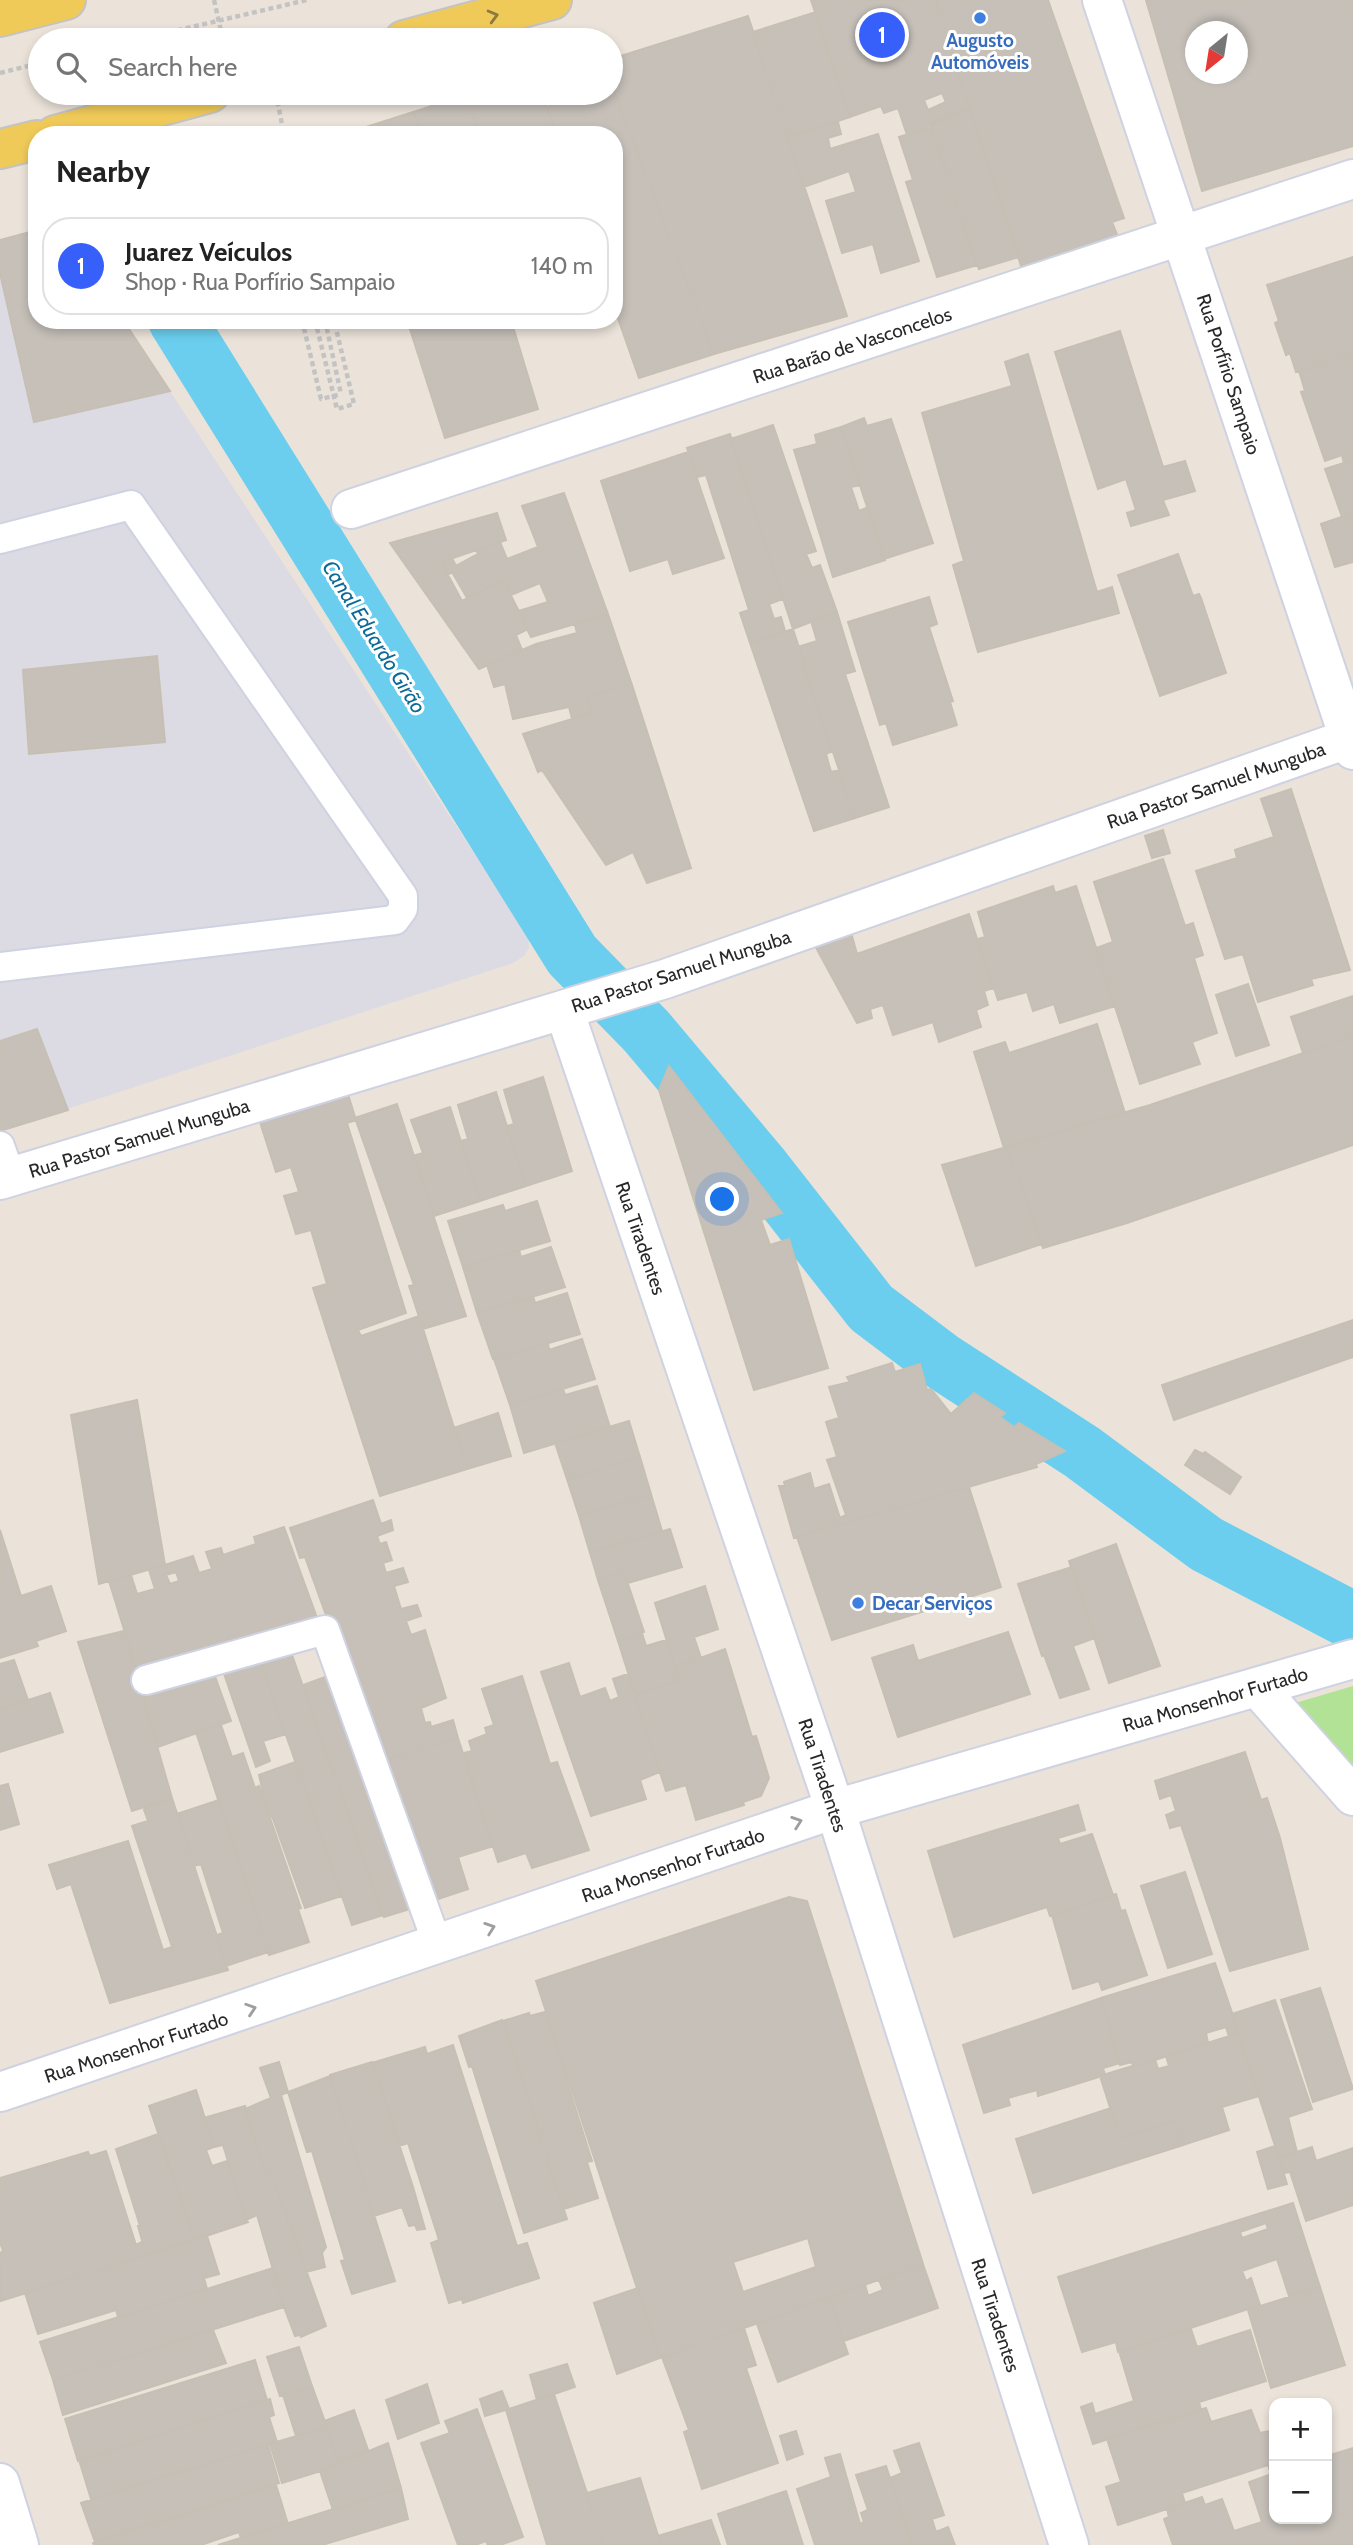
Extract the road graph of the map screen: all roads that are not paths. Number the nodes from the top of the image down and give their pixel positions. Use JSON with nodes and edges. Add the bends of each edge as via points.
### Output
{"nodes":[{"id":1,"x":66,"y":0,"type":"edge"},
{"id":2,"x":552,"y":0,"type":"edge"},
{"id":3,"x":1102,"y":0,"type":"edge"},
{"id":4,"x":0,"y":18,"type":"edge"},
{"id":5,"x":448,"y":28,"type":"edge"},
{"id":6,"x":166,"y":105,"type":"edge"},
{"id":7,"x":88,"y":126,"type":"edge"},
{"id":8,"x":28,"y":141,"type":"edge"},
{"id":9,"x":0,"y":149,"type":"edge"},
{"id":10,"x":1353,"y":180,"type":"edge"},
{"id":11,"x":1183,"y":236,"type":"junction"},
{"id":12,"x":351,"y":509,"type":"dead end"},
{"id":13,"x":0,"y":538,"type":"edge"},
{"id":14,"x":1352,"y":741,"type":"edge"},
{"id":15,"x":0,"y":967,"type":"edge"},
{"id":16,"x":576,"y":1006,"type":"junction"},
{"id":17,"x":4,"y":1168,"type":"edge"},
{"id":18,"x":1353,"y":1659,"type":"edge"},
{"id":19,"x":146,"y":1680,"type":"dead end"},
{"id":20,"x":1258,"y":1688,"type":"junction"},
{"id":21,"x":1353,"y":1796,"type":"edge"},
{"id":22,"x":835,"y":1809,"type":"junction"},
{"id":23,"x":438,"y":1946,"type":"junction"},
{"id":24,"x":0,"y":2092,"type":"edge"},
{"id":25,"x":0,"y":2483,"type":"edge"},
{"id":26,"x":19,"y":2545,"type":"edge"},
{"id":27,"x":1069,"y":2545,"type":"edge"}],
"edges":[{"from":1,"to":4,"type":"main road"},
{"from":5,"to":2,"type":"main road","one_way":true},
{"from":3,"to":11,"type":"street","name":"Rua Porfírio Sampaio"},
{"from":6,"to":7,"type":"main road"},
{"from":8,"to":9,"type":"main road"},
{"from":10,"to":11,"type":"street","name":"Rua Barão de Vasconcelos"},
{"from":11,"to":12,"type":"street","name":"Rua Barão de Vasconcelos"},
{"from":11,"to":14,"type":"street","name":"Rua Porfírio Sampaio"},
{"from":13,"to":15,"type":"lane","via":[[131,505],[403,896],[403,909],[395,919]]},
{"from":14,"to":16,"type":"street","name":"Rua Pastor Samuel Munguba"},
{"from":16,"to":17,"type":"street","name":"Rua Pastor Samuel Munguba"},
{"from":16,"to":22,"type":"street","name":"Rua Tiradentes"},
{"from":18,"to":20,"type":"street","name":"Rua Monsenhor Furtado"},
{"from":19,"to":23,"type":"lane","via":[[325,1630]]},
{"from":20,"to":21,"type":"street"},
{"from":20,"to":22,"type":"street","name":"Rua Monsenhor Furtado"},
{"from":23,"to":22,"type":"street","name":"Rua Monsenhor Furtado","one_way":true},
{"from":22,"to":27,"type":"street","name":"Rua Tiradentes"},
{"from":24,"to":23,"type":"street","name":"Rua Monsenhor Furtado","one_way":true},
{"from":25,"to":26,"type":"street"}]}
